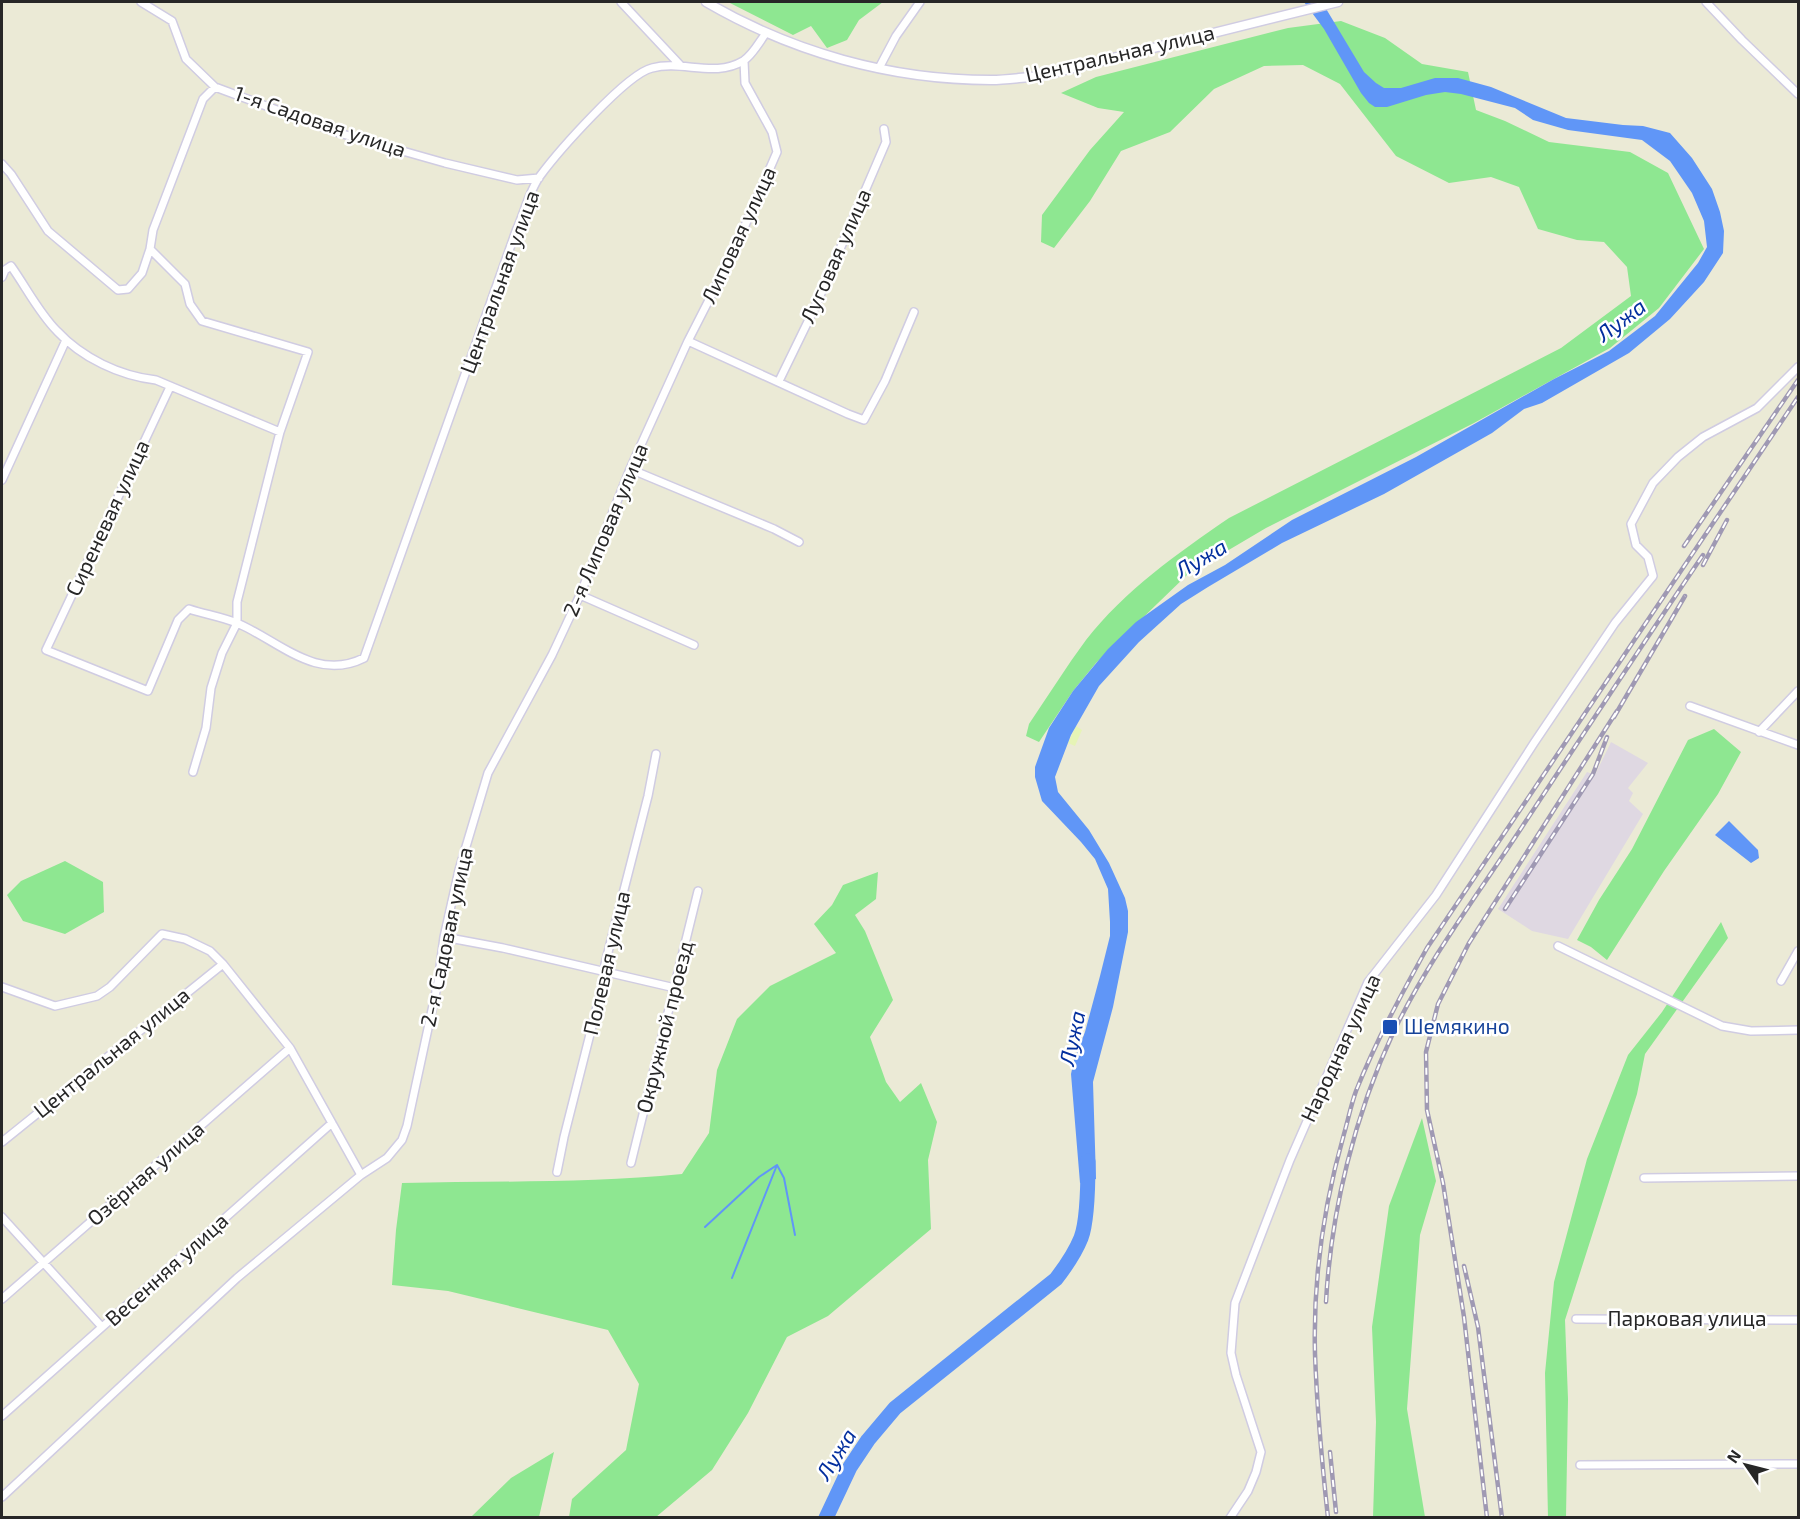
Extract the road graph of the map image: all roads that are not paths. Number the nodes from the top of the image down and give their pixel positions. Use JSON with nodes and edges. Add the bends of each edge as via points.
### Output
{"nodes":[{"id":1,"x":141,"y":2,"type":"edge"},
{"id":2,"x":621,"y":2,"type":"edge"},
{"id":3,"x":706,"y":2,"type":"edge"},
{"id":4,"x":920,"y":2,"type":"edge"},
{"id":5,"x":1338,"y":2,"type":"edge"},
{"id":6,"x":1706,"y":2,"type":"edge"},
{"id":7,"x":766,"y":33,"type":"junction"},
{"id":8,"x":744,"y":61,"type":"junction"},
{"id":9,"x":680,"y":65,"type":"junction"},
{"id":10,"x":879,"y":68,"type":"junction"},
{"id":11,"x":214,"y":87,"type":"junction"},
{"id":12,"x":1798,"y":94,"type":"edge"},
{"id":13,"x":884,"y":129,"type":"dead end"},
{"id":14,"x":2,"y":164,"type":"edge"},
{"id":15,"x":539,"y":178,"type":"junction"},
{"id":16,"x":150,"y":249,"type":"junction"},
{"id":17,"x":2,"y":277,"type":"edge"},
{"id":18,"x":914,"y":312,"type":"dead end"},
{"id":19,"x":66,"y":340,"type":"junction"},
{"id":20,"x":688,"y":341,"type":"junction"},
{"id":21,"x":1798,"y":367,"type":"edge"},
{"id":22,"x":779,"y":381,"type":"junction"},
{"id":23,"x":170,"y":387,"type":"junction"},
{"id":24,"x":280,"y":432,"type":"junction"},
{"id":25,"x":630,"y":469,"type":"junction"},
{"id":26,"x":2,"y":480,"type":"edge"},
{"id":27,"x":799,"y":542,"type":"dead end"},
{"id":28,"x":580,"y":595,"type":"junction"},
{"id":29,"x":237,"y":623,"type":"junction"},
{"id":30,"x":694,"y":645,"type":"dead end"},
{"id":31,"x":1798,"y":691,"type":"edge"},
{"id":32,"x":1690,"y":706,"type":"dead end"},
{"id":33,"x":518,"y":717,"type":"joint"},
{"id":34,"x":1759,"y":732,"type":"junction"},
{"id":35,"x":1798,"y":745,"type":"edge"},
{"id":36,"x":656,"y":754,"type":"dead end"},
{"id":37,"x":193,"y":772,"type":"dead end"},
{"id":38,"x":698,"y":891,"type":"dead end"},
{"id":39,"x":444,"y":937,"type":"junction"},
{"id":40,"x":1558,"y":946,"type":"dead end"},
{"id":41,"x":1798,"y":951,"type":"edge"},
{"id":42,"x":223,"y":964,"type":"junction"},
{"id":43,"x":606,"y":971,"type":"junction"},
{"id":44,"x":1780,"y":981,"type":"dead end"},
{"id":45,"x":2,"y":987,"type":"edge"},
{"id":46,"x":675,"y":988,"type":"junction"},
{"id":47,"x":1798,"y":1030,"type":"edge"},
{"id":48,"x":290,"y":1048,"type":"junction"},
{"id":49,"x":332,"y":1123,"type":"junction"},
{"id":50,"x":2,"y":1142,"type":"edge"},
{"id":51,"x":631,"y":1163,"type":"dead end"},
{"id":52,"x":557,"y":1172,"type":"dead end"},
{"id":53,"x":361,"y":1175,"type":"junction"},
{"id":54,"x":1798,"y":1176,"type":"edge"},
{"id":55,"x":1644,"y":1178,"type":"dead end"},
{"id":56,"x":2,"y":1217,"type":"edge"},
{"id":57,"x":44,"y":1263,"type":"junction"},
{"id":58,"x":2,"y":1299,"type":"edge"},
{"id":59,"x":1576,"y":1318,"type":"dead end"},
{"id":60,"x":1798,"y":1320,"type":"edge"},
{"id":61,"x":102,"y":1327,"type":"junction"},
{"id":62,"x":2,"y":1416,"type":"edge"},
{"id":63,"x":1798,"y":1464,"type":"edge"},
{"id":64,"x":1580,"y":1465,"type":"dead end"},
{"id":65,"x":2,"y":1497,"type":"edge"},
{"id":66,"x":1230,"y":1518,"type":"edge"}],
"edges":[{"from":1,"to":11,"type":"street","name":"1-я Садовая улица","via":[[172,21],[186,59]]},
{"from":2,"to":9,"type":"street"},
{"from":3,"to":7,"type":"street","name":"Центральная улица"},
{"from":4,"to":10,"type":"street"},
{"from":5,"to":10,"type":"street","name":"Центральная улица","via":[[1041,76],[971,79]]},
{"from":6,"to":12,"type":"street"},
{"from":7,"to":8,"type":"street"},
{"from":7,"to":10,"type":"street","name":"Центральная улица","via":[[831,57]]},
{"from":8,"to":9,"type":"street","name":"Центральная улица","via":[[724,68]]},
{"from":8,"to":20,"type":"street","name":"Липовая улица","via":[[745,83],[772,132],[777,152],[733,253]]},
{"from":9,"to":15,"type":"street","name":"Центральная улица","via":[[651,68],[630,80]]},
{"from":11,"to":15,"type":"street","name":"1-я Садовая улица","via":[[339,133],[445,163],[517,180]]},
{"from":11,"to":16,"type":"street","via":[[203,99],[153,230]]},
{"from":13,"to":22,"type":"street","name":"Луговая улица","via":[[886,142]]},
{"from":14,"to":16,"type":"street","via":[[48,231],[118,290],[128,289],[142,273]]},
{"from":15,"to":29,"type":"street","name":"Центральная улица","via":[[516,231],[364,658],[337,666],[297,657]]},
{"from":16,"to":24,"type":"street","via":[[185,284],[190,304],[202,321],[308,352]]},
{"from":17,"to":19,"type":"street","via":[[11,266]]},
{"from":18,"to":22,"type":"street","via":[[864,420]]},
{"from":19,"to":23,"type":"street","via":[[101,364]]},
{"from":19,"to":26,"type":"street"},
{"from":20,"to":22,"type":"street"},
{"from":20,"to":25,"type":"street","name":"2-я Липовая улица"},
{"from":21,"to":66,"type":"street","name":"Народная улица","via":[[1757,408],[1703,437],[1653,483],[1632,524],[1636,545],[1648,557],[1653,576],[1614,623],[1436,895],[1368,982],[1290,1160],[1235,1304],[1231,1353],[1261,1452],[1248,1491]]},
{"from":23,"to":24,"type":"street"},
{"from":23,"to":29,"type":"street","name":"Сиреневая улица","via":[[46,650],[148,691],[178,620],[189,609]]},
{"from":24,"to":29,"type":"street","via":[[237,602]]},
{"from":25,"to":27,"type":"street"},
{"from":25,"to":28,"type":"street","name":"2-я Липовая улица"},
{"from":28,"to":30,"type":"street"},
{"from":28,"to":33,"type":"street","name":"2-я Липовая улица"},
{"from":29,"to":37,"type":"street","via":[[211,688],[206,728]]},
{"from":31,"to":34,"type":"street"},
{"from":32,"to":34,"type":"street"},
{"from":33,"to":39,"type":"street","name":"2-я Садовая улица","via":[[488,773]]},
{"from":34,"to":35,"type":"street"},
{"from":36,"to":43,"type":"street","name":"Полевая улица"},
{"from":38,"to":46,"type":"street","name":"Окружной проезд"},
{"from":39,"to":43,"type":"street"},
{"from":39,"to":53,"type":"street","name":"2-я Садовая улица","via":[[407,1126],[402,1140],[387,1158]]},
{"from":40,"to":47,"type":"street","via":[[1722,1026]]},
{"from":41,"to":44,"type":"street"},
{"from":42,"to":45,"type":"street","via":[[210,951],[162,934],[97,996],[55,1006]]},
{"from":42,"to":48,"type":"street"},
{"from":42,"to":50,"type":"street","name":"Центральная улица"},
{"from":43,"to":46,"type":"street"},
{"from":43,"to":52,"type":"street","name":"Полевая улица"},
{"from":46,"to":51,"type":"street","name":"Окружной проезд"},
{"from":48,"to":49,"type":"street"},
{"from":48,"to":57,"type":"street","name":"Озёрная улица"},
{"from":49,"to":53,"type":"street"},
{"from":49,"to":61,"type":"street","name":"Весенняя улица"},
{"from":53,"to":65,"type":"street","via":[[237,1278]]},
{"from":54,"to":55,"type":"street"},
{"from":56,"to":57,"type":"street"},
{"from":57,"to":58,"type":"street","name":"Озёрная улица"},
{"from":57,"to":61,"type":"street"},
{"from":59,"to":60,"type":"street","name":"Парковая улица"},
{"from":61,"to":62,"type":"street","name":"Весенняя улица"},
{"from":63,"to":64,"type":"street"}]}
